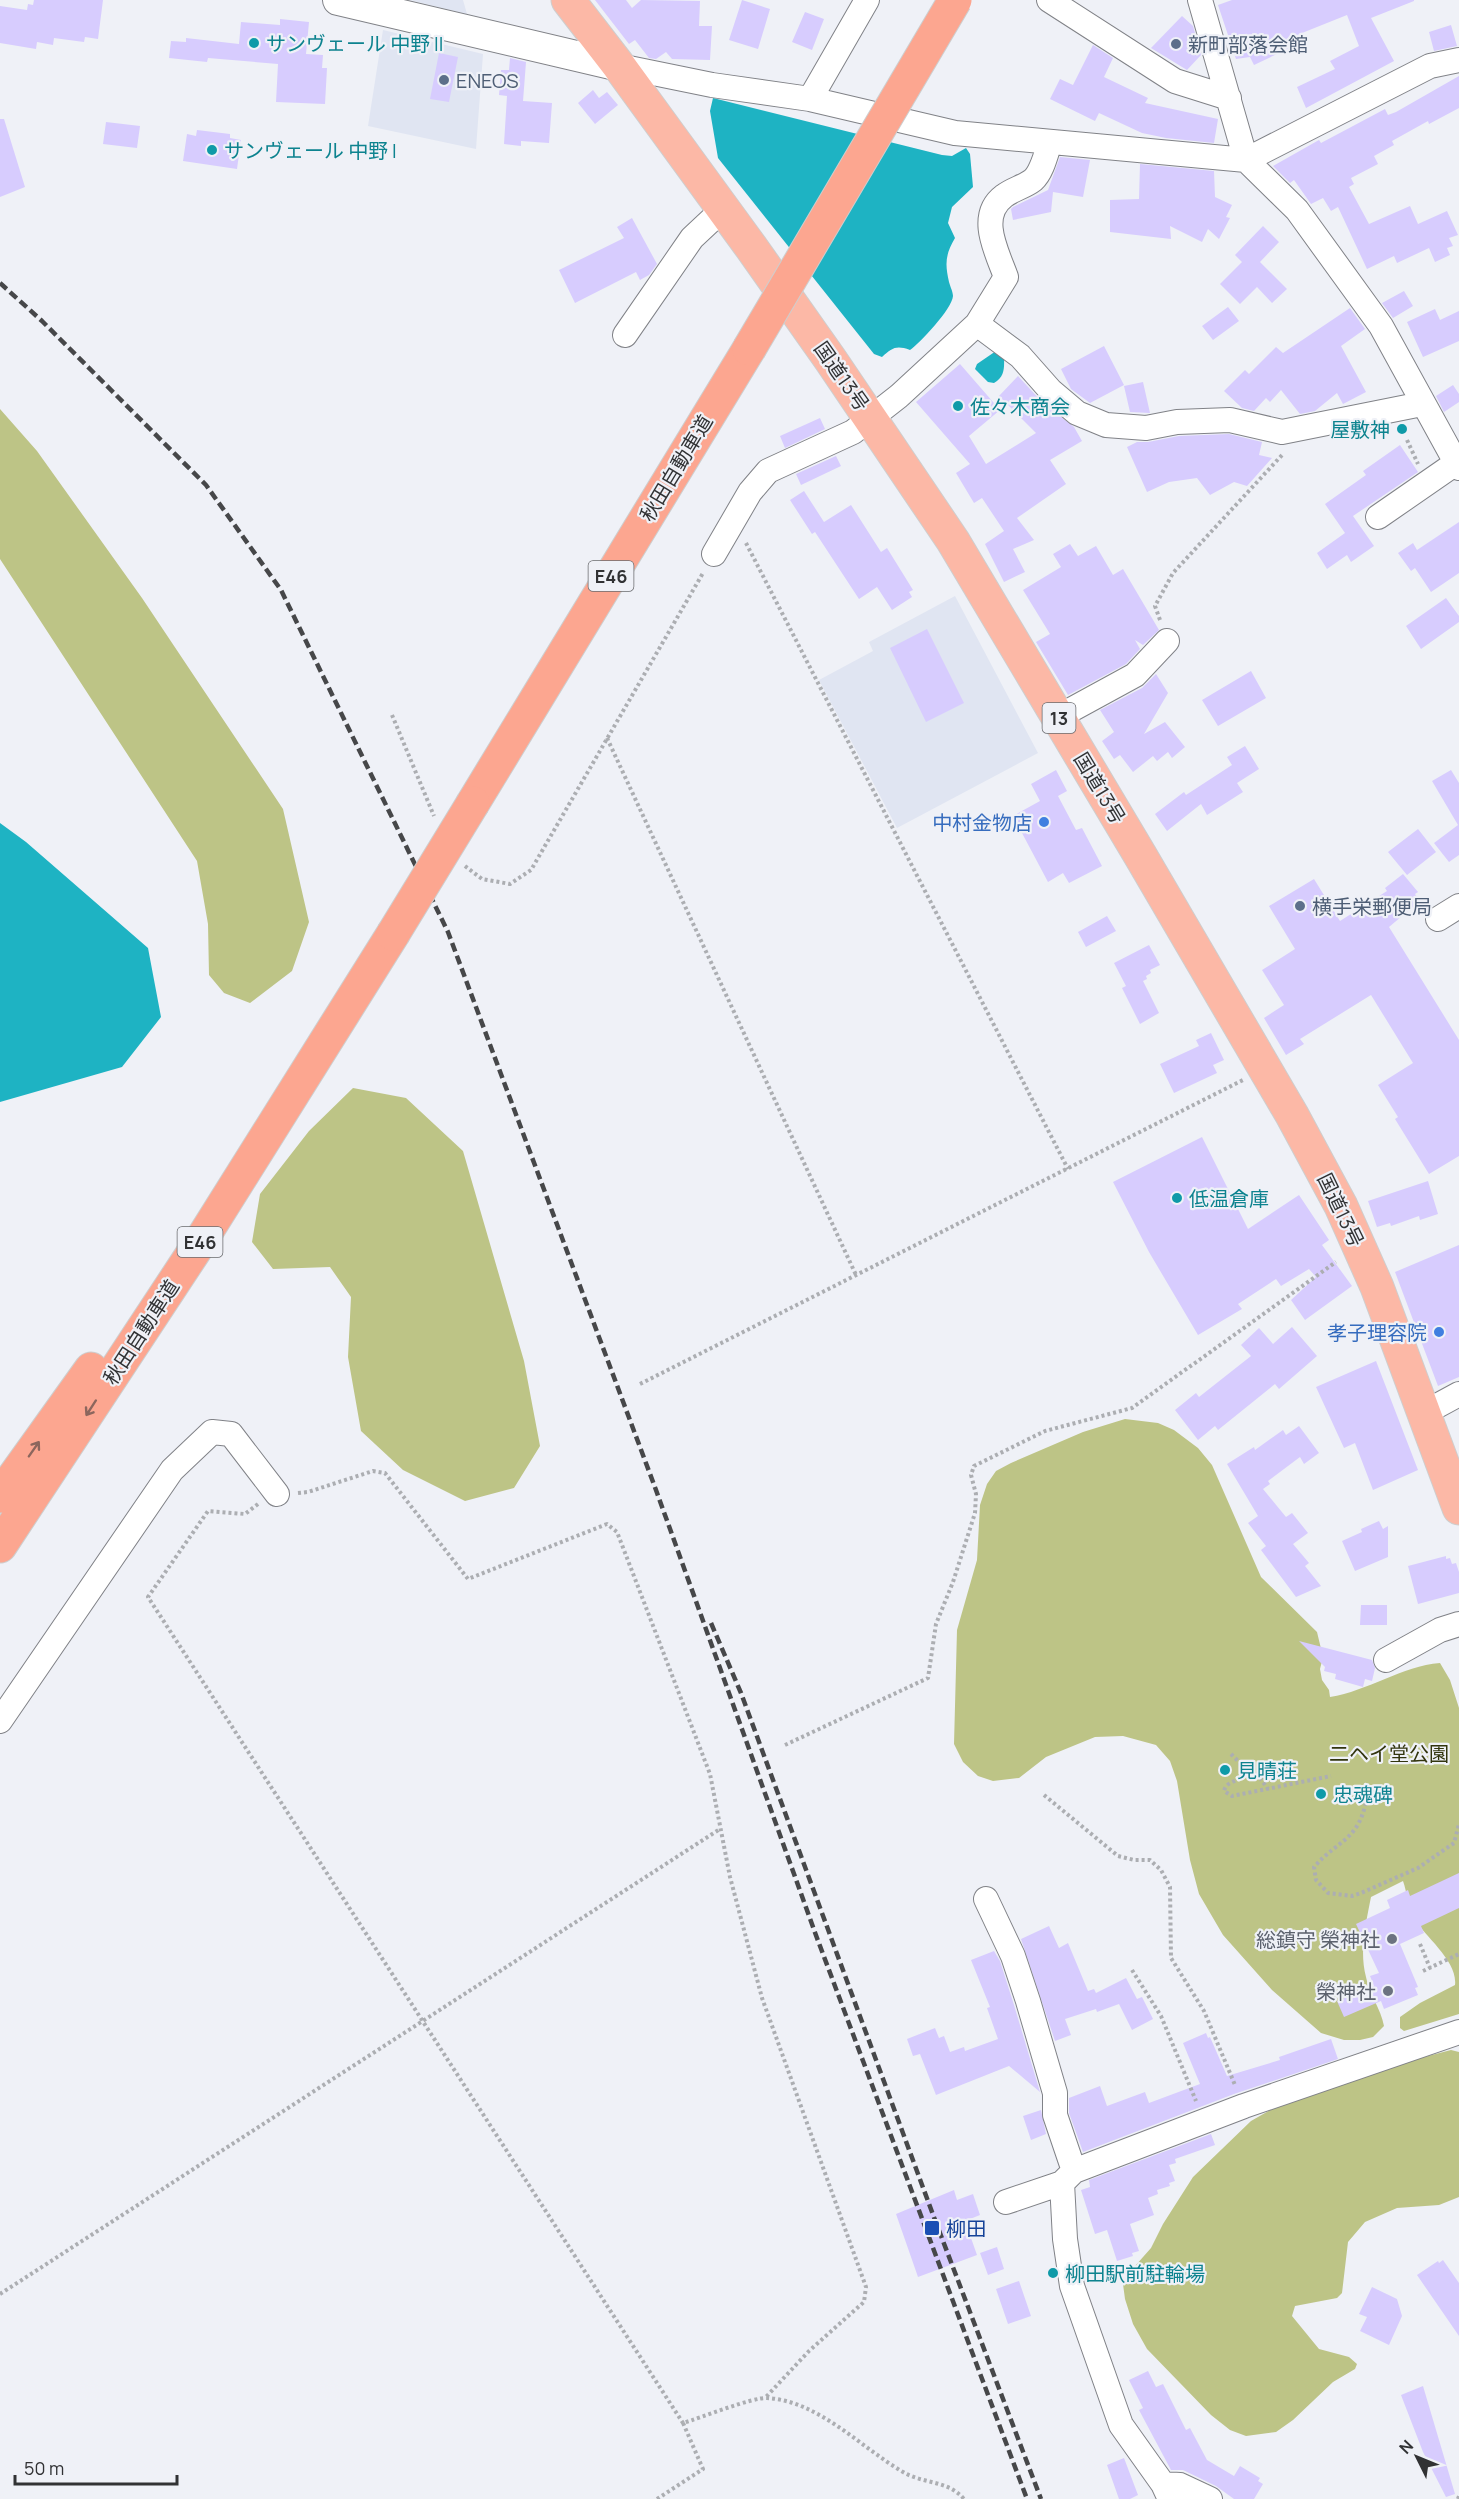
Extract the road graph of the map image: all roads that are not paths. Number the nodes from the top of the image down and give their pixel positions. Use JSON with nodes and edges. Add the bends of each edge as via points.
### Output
{"nodes":[{"id":1,"x":338,"y":0,"type":"edge"},
{"id":2,"x":568,"y":0,"type":"edge"},
{"id":3,"x":867,"y":0,"type":"edge"},
{"id":4,"x":955,"y":0,"type":"edge"},
{"id":5,"x":1049,"y":0,"type":"edge"},
{"id":6,"x":1200,"y":0,"type":"edge"},
{"id":7,"x":1459,"y":60,"type":"edge"},
{"id":8,"x":619,"y":66,"type":"junction"},
{"id":9,"x":1229,"y":98,"type":"junction"},
{"id":10,"x":810,"y":99,"type":"junction"},
{"id":11,"x":1050,"y":142,"type":"junction"},
{"id":12,"x":1246,"y":160,"type":"junction"},
{"id":13,"x":723,"y":209,"type":"junction"},
{"id":14,"x":977,"y":324,"type":"junction"},
{"id":15,"x":625,"y":335,"type":"dead end"},
{"id":16,"x":1422,"y":404,"type":"junction"},
{"id":17,"x":871,"y":419,"type":"junction"},
{"id":18,"x":1458,"y":466,"type":"edge"},
{"id":19,"x":1378,"y":517,"type":"dead end"},
{"id":20,"x":714,"y":554,"type":"road end"},
{"id":21,"x":1167,"y":641,"type":"road end"},
{"id":22,"x":1058,"y":717,"type":"junction"},
{"id":23,"x":1459,"y":906,"type":"edge"},
{"id":24,"x":1438,"y":919,"type":"dead end"},
{"id":25,"x":393,"y":934,"type":"junction"},
{"id":26,"x":1459,"y":1394,"type":"edge"},
{"id":27,"x":1424,"y":1413,"type":"junction"},
{"id":28,"x":277,"y":1494,"type":"road end"},
{"id":29,"x":0,"y":1496,"type":"edge"},
{"id":30,"x":1459,"y":1508,"type":"edge"},
{"id":31,"x":0,"y":1546,"type":"edge"},
{"id":32,"x":1459,"y":1624,"type":"edge"},
{"id":33,"x":1386,"y":1660,"type":"dead end"},
{"id":34,"x":0,"y":1721,"type":"edge"},
{"id":35,"x":986,"y":1899,"type":"dead end"},
{"id":36,"x":1459,"y":2032,"type":"edge"},
{"id":37,"x":1068,"y":2177,"type":"junction"},
{"id":38,"x":1006,"y":2202,"type":"dead end"},
{"id":39,"x":1165,"y":2494,"type":"edge"},
{"id":40,"x":1210,"y":2499,"type":"edge"}],
"edges":[{"from":1,"to":8,"type":"street"},
{"from":2,"to":8,"type":"highway","name":"国道13号","number":"13"},
{"from":3,"to":10,"type":"street"},
{"from":4,"to":25,"type":"highway","name":"秋田自動車道","number":"E46","bridge":true},
{"from":5,"to":9,"type":"street","via":[[1175,81]]},
{"from":6,"to":9,"type":"street"},
{"from":7,"to":12,"type":"street","via":[[1430,66]]},
{"from":8,"to":10,"type":"street"},
{"from":8,"to":13,"type":"highway","name":"国道13号","number":"13"},
{"from":9,"to":12,"type":"street"},
{"from":10,"to":11,"type":"street","via":[[955,133]]},
{"from":11,"to":12,"type":"street"},
{"from":11,"to":14,"type":"street","via":[[1034,179],[996,203],[989,223],[1006,277]]},
{"from":12,"to":16,"type":"street","via":[[1297,210],[1381,326]]},
{"from":13,"to":15,"type":"street","via":[[692,238]]},
{"from":13,"to":17,"type":"highway","name":"国道13号","number":"13"},
{"from":14,"to":16,"type":"street","via":[[1020,356],[1077,413],[1106,425],[1146,428],[1220,420],[1282,432]]},
{"from":14,"to":17,"type":"street"},
{"from":16,"to":18,"type":"street"},
{"from":17,"to":20,"type":"street","via":[[853,432],[768,471],[750,492]]},
{"from":17,"to":22,"type":"highway","name":"国道13号","number":"13","via":[[953,541]]},
{"from":18,"to":19,"type":"street"},
{"from":21,"to":22,"type":"street","via":[[1135,675]]},
{"from":22,"to":27,"type":"highway","name":"国道13号","number":"13","via":[[1341,1206],[1377,1287]]},
{"from":23,"to":24,"type":"street"},
{"from":29,"to":25,"type":"highway","name":"秋田自動車道","number":"E46","one_way":true},
{"from":25,"to":31,"type":"highway","name":"秋田自動車道","number":"E46","one_way":true,"via":[[195,1250]]},
{"from":26,"to":27,"type":"street"},
{"from":27,"to":30,"type":"highway","name":"国道13号","number":"13"},
{"from":28,"to":34,"type":"street","via":[[231,1434],[213,1432],[172,1470]]},
{"from":32,"to":33,"type":"street","via":[[1440,1630]]},
{"from":35,"to":37,"type":"street","via":[[1013,1956],[1028,2001],[1055,2093],[1055,2115]]},
{"from":36,"to":37,"type":"street","via":[[1244,2106]]},
{"from":37,"to":38,"type":"street"},
{"from":37,"to":39,"type":"street","via":[[1065,2239],[1072,2286],[1121,2425]]},
{"from":39,"to":40,"type":"street","via":[[1180,2485]]}]}
